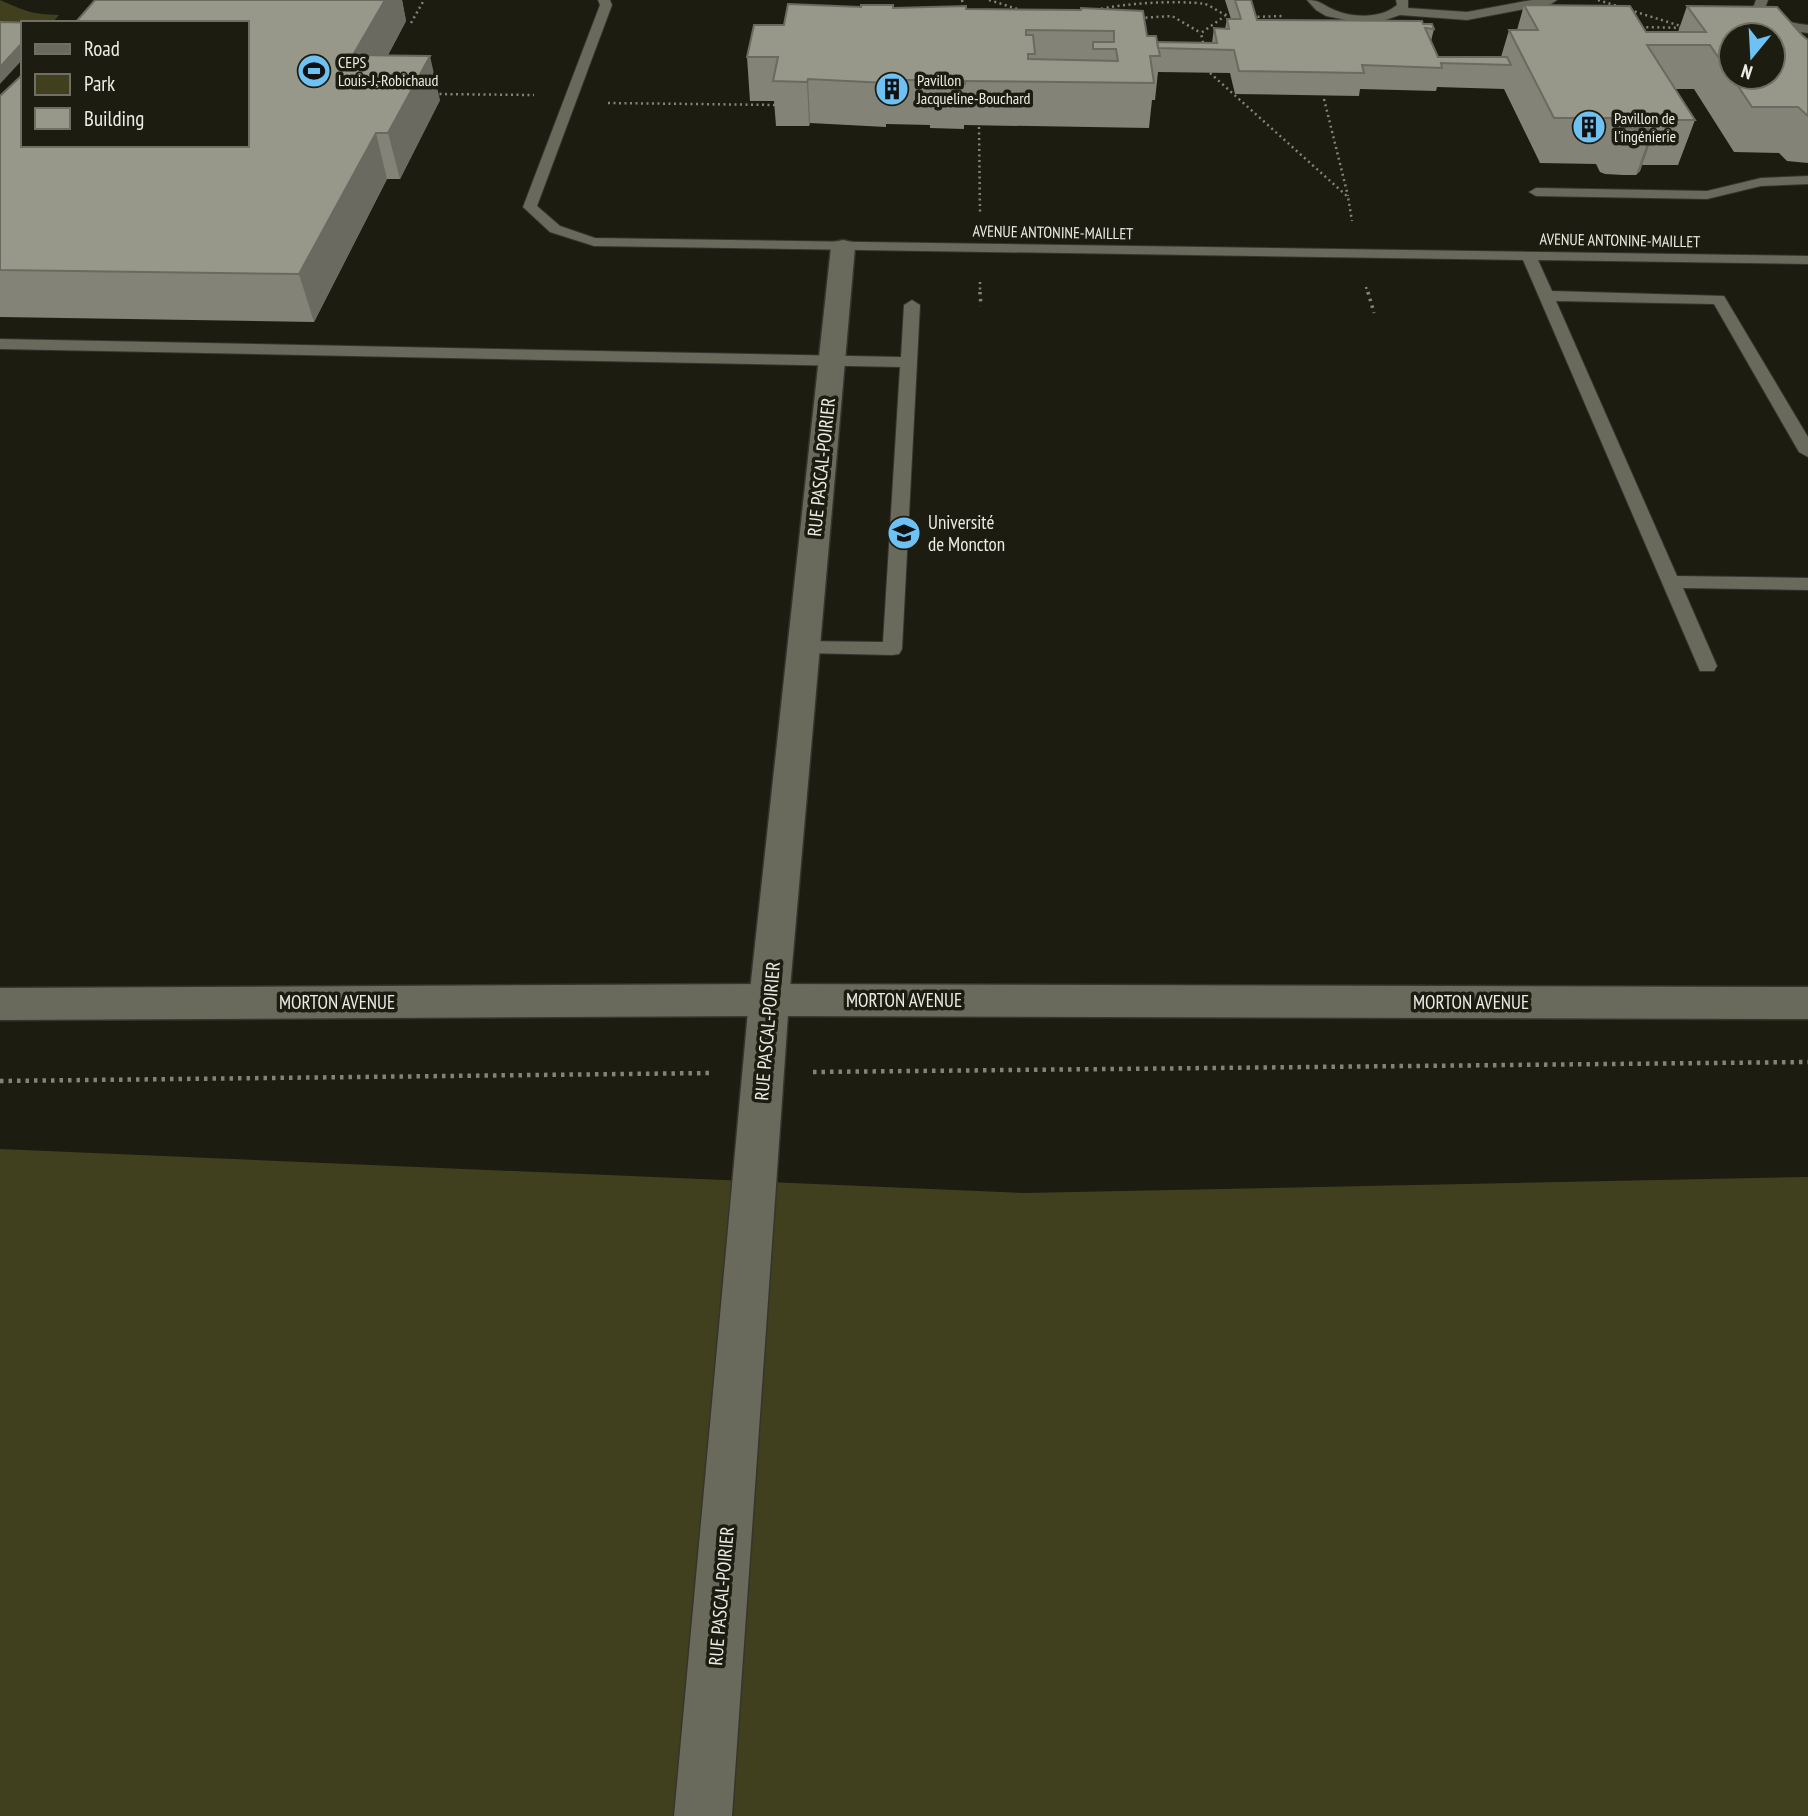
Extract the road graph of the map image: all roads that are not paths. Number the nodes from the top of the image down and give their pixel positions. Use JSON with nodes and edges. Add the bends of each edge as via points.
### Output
{"nodes":[{"id":1,"x":604,"y":0,"type":"edge"},
{"id":2,"x":1312,"y":0,"type":"edge"},
{"id":3,"x":1551,"y":0,"type":"edge"},
{"id":4,"x":1744,"y":0,"type":"edge"},
{"id":5,"x":1761,"y":1,"type":"edge"},
{"id":6,"x":1401,"y":6,"type":"edge"},
{"id":7,"x":1808,"y":29,"type":"edge"},
{"id":8,"x":1808,"y":180,"type":"edge"},
{"id":9,"x":1536,"y":192,"type":"dead end"},
{"id":10,"x":843,"y":247,"type":"junction"},
{"id":11,"x":1529,"y":256,"type":"junction"},
{"id":12,"x":1808,"y":260,"type":"edge"},
{"id":13,"x":1546,"y":296,"type":"junction"},
{"id":14,"x":912,"y":305,"type":"dead end"},
{"id":15,"x":0,"y":344,"type":"edge"},
{"id":16,"x":831,"y":360,"type":"junction"},
{"id":17,"x":908,"y":362,"type":"junction"},
{"id":18,"x":1808,"y":452,"type":"edge"},
{"id":19,"x":1671,"y":582,"type":"junction"},
{"id":20,"x":1808,"y":584,"type":"edge"},
{"id":21,"x":804,"y":647,"type":"junction"},
{"id":22,"x":1707,"y":666,"type":"dead end"},
{"id":23,"x":769,"y":1000,"type":"junction"},
{"id":24,"x":1808,"y":1003,"type":"edge"},
{"id":25,"x":0,"y":1004,"type":"edge"},
{"id":26,"x":703,"y":1816,"type":"edge"}],
"edges":[{"from":1,"to":10,"type":"lane","name":"AVENUE ANTONINE-MAILLET","via":[[606,5],[530,208],[555,229],[594,242]]},
{"from":2,"to":6,"type":"lane","via":[[1324,10],[1350,18],[1379,18]]},
{"from":3,"to":6,"type":"lane","via":[[1467,16]]},
{"from":4,"to":5,"type":"lane"},
{"from":5,"to":7,"type":"lane","via":[[1759,8],[1773,20]]},
{"from":8,"to":9,"type":"lane","via":[[1761,182],[1707,195]]},
{"from":10,"to":11,"type":"lane","name":"AVENUE ANTONINE-MAILLET"},
{"from":10,"to":16,"type":"street","name":"RUE PASCAL-POIRIER"},
{"from":11,"to":12,"type":"lane","name":"AVENUE ANTONINE-MAILLET"},
{"from":11,"to":13,"type":"lane"},
{"from":13,"to":18,"type":"lane","via":[[1719,299]]},
{"from":13,"to":19,"type":"lane"},
{"from":14,"to":17,"type":"lane"},
{"from":15,"to":16,"type":"lane"},
{"from":16,"to":17,"type":"lane"},
{"from":16,"to":21,"type":"street","name":"RUE PASCAL-POIRIER"},
{"from":17,"to":21,"type":"lane","via":[[892,649]]},
{"from":19,"to":20,"type":"lane"},
{"from":19,"to":22,"type":"lane"},
{"from":21,"to":23,"type":"street","name":"RUE PASCAL-POIRIER"},
{"from":23,"to":24,"type":"street","name":"MORTON AVENUE"},
{"from":23,"to":25,"type":"street","name":"MORTON AVENUE"},
{"from":23,"to":26,"type":"street","name":"RUE PASCAL-POIRIER"}]}
